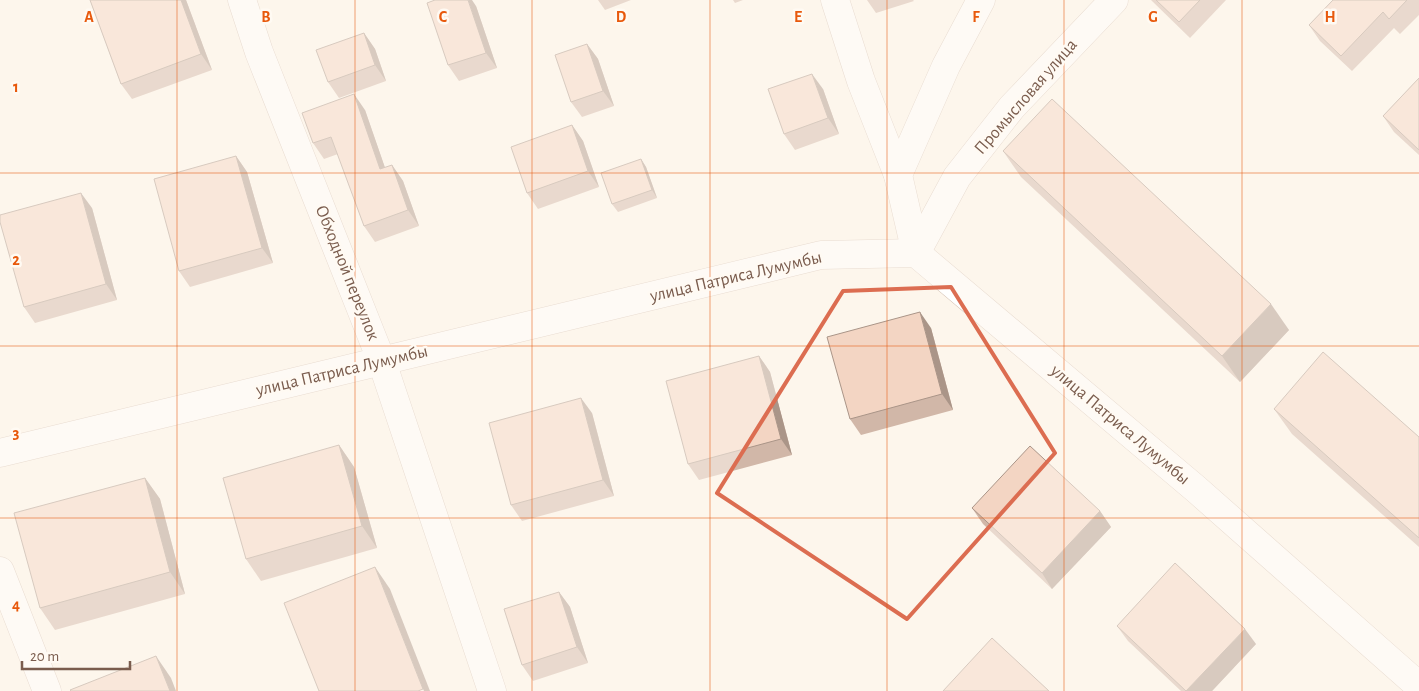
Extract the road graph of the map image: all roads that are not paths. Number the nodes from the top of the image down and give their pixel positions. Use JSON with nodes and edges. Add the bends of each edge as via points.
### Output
{"nodes":[{"id":1,"x":242,"y":0,"type":"edge"},
{"id":2,"x":835,"y":0,"type":"edge"},
{"id":3,"x":981,"y":0,"type":"edge"},
{"id":4,"x":1114,"y":0,"type":"edge"},
{"id":5,"x":898,"y":175,"type":"junction"},
{"id":6,"x":916,"y":253,"type":"junction"},
{"id":7,"x":382,"y":362,"type":"junction"},
{"id":8,"x":0,"y":453,"type":"edge"},
{"id":9,"x":0,"y":571,"type":"edge"},
{"id":10,"x":1419,"y":686,"type":"edge"},
{"id":11,"x":47,"y":691,"type":"edge"},
{"id":12,"x":492,"y":691,"type":"edge"}],
"edges":[{"from":1,"to":7,"type":"street","name":"Обходной переулок","via":[[259,52]]},
{"from":2,"to":5,"type":"street"},
{"from":3,"to":5,"type":"street","via":[[946,66]]},
{"from":4,"to":6,"type":"street","name":"Промысловая улица","via":[[1006,115],[957,177]]},
{"from":5,"to":6,"type":"street"},
{"from":6,"to":7,"type":"street","name":"улица Патриса Лумумбы","via":[[821,255]]},
{"from":6,"to":10,"type":"street","name":"улица Патриса Лумумбы","via":[[1196,489]]},
{"from":7,"to":8,"type":"street","name":"улица Патриса Лумумбы"},
{"from":7,"to":12,"type":"street","name":"Обходной переулок"},
{"from":9,"to":11,"type":"street"}]}
